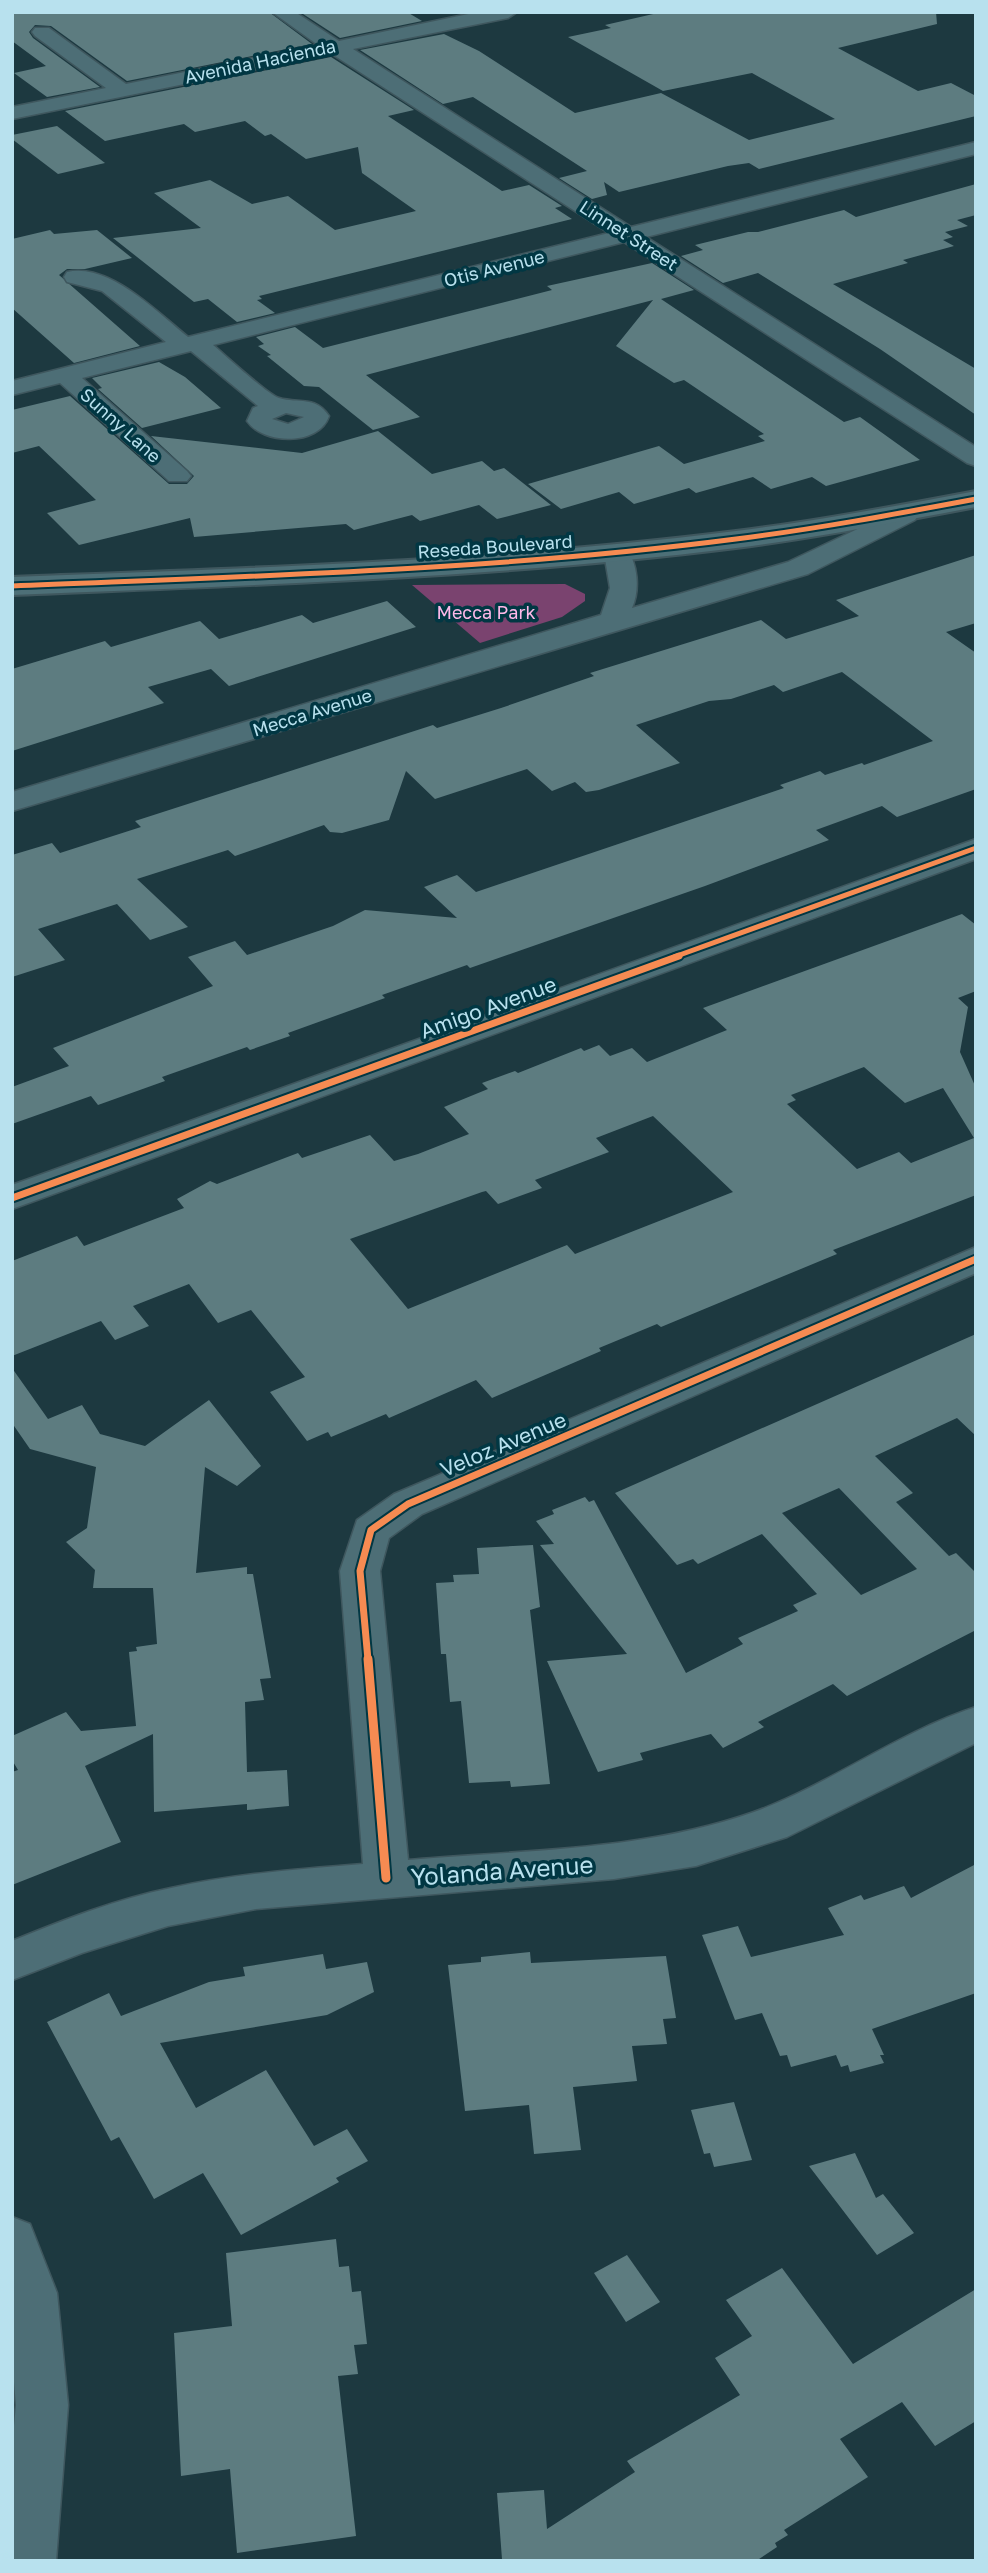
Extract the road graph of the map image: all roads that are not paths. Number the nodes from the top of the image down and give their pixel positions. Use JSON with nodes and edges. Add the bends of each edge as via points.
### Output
{"nodes":[{"id":1,"x":281,"y":12,"type":"edge"},
{"id":2,"x":508,"y":12,"type":"edge"},
{"id":3,"x":42,"y":32,"type":"dead end"},
{"id":4,"x":334,"y":46,"type":"junction"},
{"id":5,"x":122,"y":90,"type":"junction"},
{"id":6,"x":12,"y":113,"type":"edge"},
{"id":7,"x":976,"y":148,"type":"edge"},
{"id":8,"x":629,"y":235,"type":"junction"},
{"id":9,"x":75,"y":277,"type":"dead end"},
{"id":10,"x":189,"y":343,"type":"junction"},
{"id":11,"x":65,"y":375,"type":"junction"},
{"id":12,"x":12,"y":388,"type":"edge"},
{"id":13,"x":275,"y":407,"type":"dead end"},
{"id":14,"x":976,"y":458,"type":"edge"},
{"id":15,"x":177,"y":476,"type":"dead end"},
{"id":16,"x":976,"y":499,"type":"edge"},
{"id":17,"x":906,"y":514,"type":"junction"},
{"id":18,"x":617,"y":554,"type":"junction"},
{"id":19,"x":12,"y":586,"type":"edge"},
{"id":20,"x":611,"y":621,"type":"junction"},
{"id":21,"x":12,"y":802,"type":"edge"},
{"id":22,"x":976,"y":848,"type":"edge"},
{"id":23,"x":12,"y":1198,"type":"edge"},
{"id":24,"x":976,"y":1259,"type":"edge"},
{"id":25,"x":976,"y":1724,"type":"edge"},
{"id":26,"x":386,"y":1878,"type":"junction"},
{"id":27,"x":12,"y":1961,"type":"edge"},
{"id":28,"x":12,"y":2240,"type":"edge"},
{"id":29,"x":29,"y":2561,"type":"edge"}],
"edges":[{"from":1,"to":4,"type":"street","name":"Linnet Street"},
{"from":2,"to":4,"type":"street","name":"Avenida Hacienda"},
{"from":3,"to":5,"type":"street"},
{"from":4,"to":5,"type":"street","name":"Avenida Hacienda"},
{"from":4,"to":8,"type":"street","name":"Linnet Street"},
{"from":5,"to":6,"type":"street","name":"Avenida Hacienda"},
{"from":7,"to":8,"type":"street","name":"Otis Avenue"},
{"from":8,"to":10,"type":"street","name":"Otis Avenue"},
{"from":8,"to":14,"type":"street","name":"Linnet Street"},
{"from":9,"to":10,"type":"street","via":[[110,286]]},
{"from":10,"to":11,"type":"street","name":"Otis Avenue"},
{"from":10,"to":13,"type":"street"},
{"from":11,"to":12,"type":"street","name":"Otis Avenue","via":[[31,373]]},
{"from":11,"to":15,"type":"street","name":"Sunny Lane"},
{"from":16,"to":17,"type":"main road","name":"Reseda Boulevard"},
{"from":17,"to":18,"type":"main road","name":"Reseda Boulevard"},
{"from":17,"to":20,"type":"street","name":"Mecca Avenue","via":[[798,568]]},
{"from":18,"to":19,"type":"main road","name":"Reseda Boulevard"},
{"from":18,"to":20,"type":"street","via":[[625,583],[624,603]]},
{"from":20,"to":21,"type":"street","name":"Mecca Avenue"},
{"from":22,"to":23,"type":"street","name":"Amigo Avenue"},
{"from":24,"to":26,"type":"street","name":"Veloz Avenue","via":[[408,1504],[371,1530],[359,1571]]},
{"from":25,"to":26,"type":"street","name":"Yolanda Avenue","via":[[771,1825],[696,1848],[614,1861]]},
{"from":26,"to":27,"type":"street","name":"Yolanda Avenue","via":[[256,1891],[168,1907]]},
{"from":28,"to":29,"type":"street","via":[[32,2293],[42,2404]]}]}
